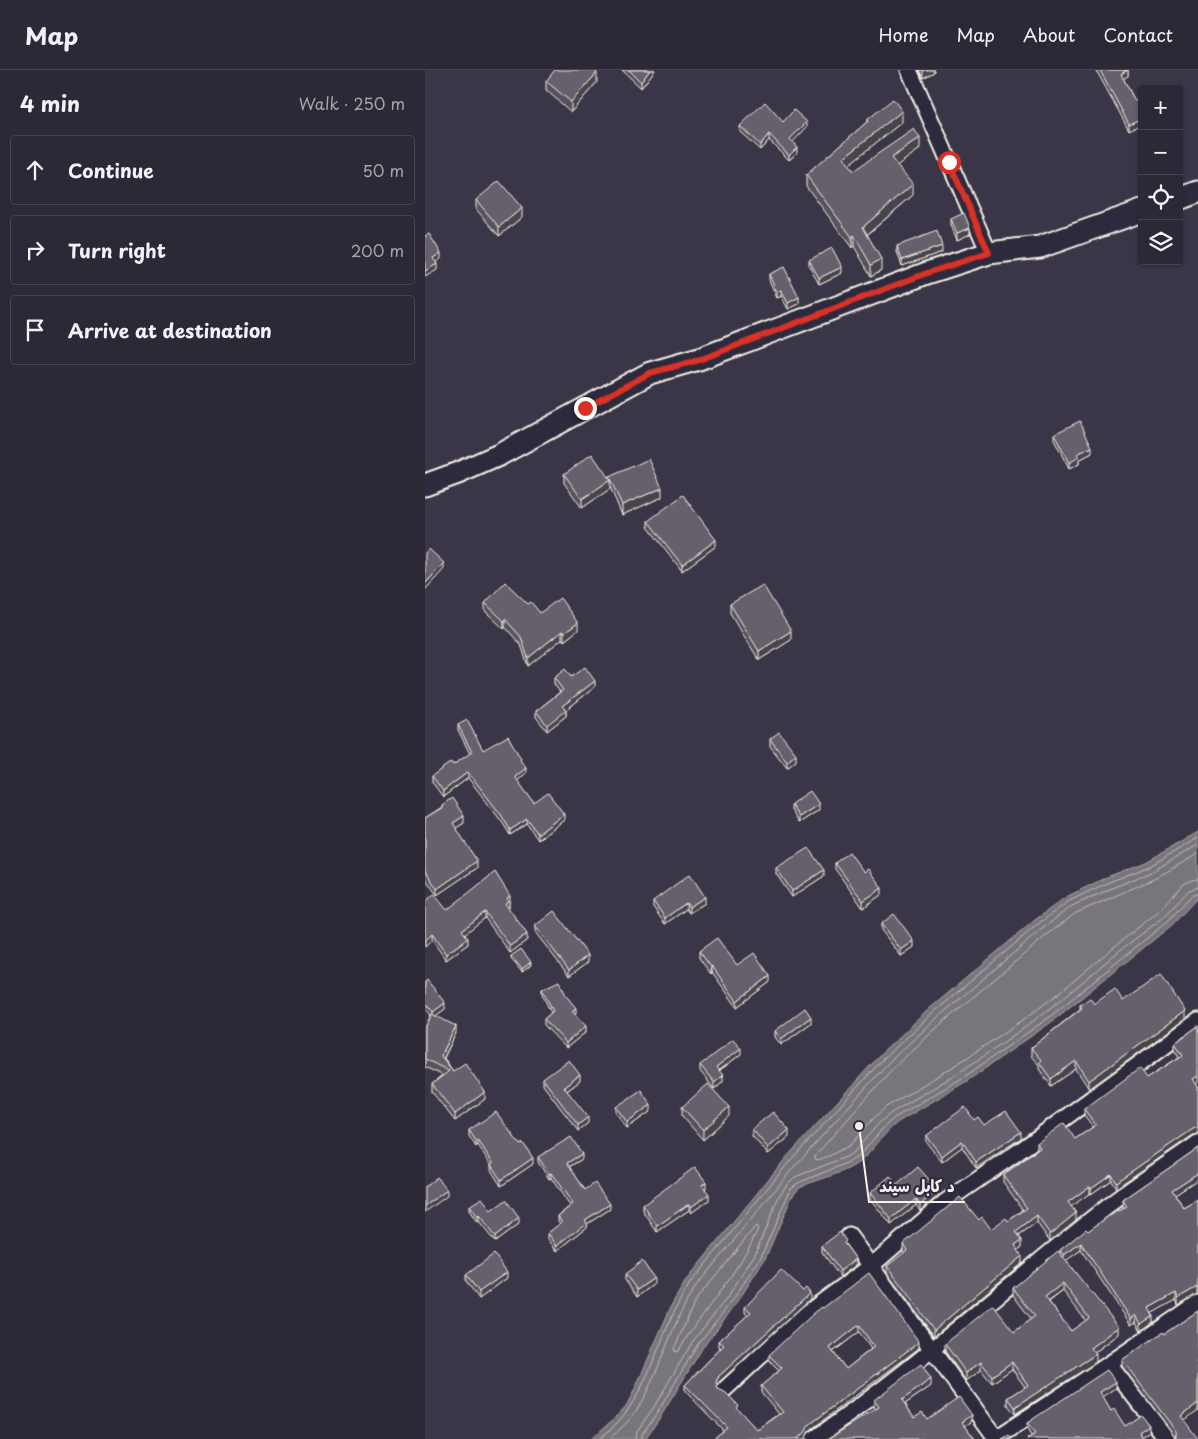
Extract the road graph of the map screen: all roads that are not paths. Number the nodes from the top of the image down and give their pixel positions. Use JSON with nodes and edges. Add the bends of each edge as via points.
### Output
{"nodes":[{"id":1,"x":909,"y":70,"type":"edge"},
{"id":2,"x":1198,"y":192,"type":"edge"},
{"id":3,"x":1183,"y":198,"type":"edge"},
{"id":4,"x":1138,"y":212,"type":"edge"},
{"id":5,"x":989,"y":253,"type":"junction"},
{"id":6,"x":425,"y":485,"type":"edge"},
{"id":7,"x":1198,"y":1021,"type":"edge"},
{"id":8,"x":1198,"y":1143,"type":"edge"},
{"id":9,"x":849,"y":1236,"type":"dead end"},
{"id":10,"x":871,"y":1266,"type":"junction"},
{"id":11,"x":1198,"y":1302,"type":"edge"},
{"id":12,"x":931,"y":1350,"type":"junction"},
{"id":13,"x":1109,"y":1364,"type":"junction"},
{"id":14,"x":725,"y":1389,"type":"dead end"},
{"id":15,"x":814,"y":1439,"type":"edge"},
{"id":16,"x":996,"y":1439,"type":"edge"},
{"id":17,"x":1167,"y":1439,"type":"edge"}],
"edges":[{"from":1,"to":5,"type":"street"},
{"from":2,"to":3,"type":"street"},
{"from":4,"to":5,"type":"street","via":[[1041,246]]},
{"from":5,"to":6,"type":"street","via":[[927,273],[699,360],[650,373],[499,455]]},
{"from":7,"to":10,"type":"street","via":[[945,1202]]},
{"from":8,"to":12,"type":"street","via":[[1109,1206]]},
{"from":9,"to":10,"type":"street"},
{"from":10,"to":12,"type":"street"},
{"from":10,"to":14,"type":"street","via":[[807,1313]]},
{"from":11,"to":13,"type":"street"},
{"from":12,"to":15,"type":"street"},
{"from":12,"to":16,"type":"street"},
{"from":13,"to":16,"type":"street"},
{"from":13,"to":17,"type":"street"}]}
